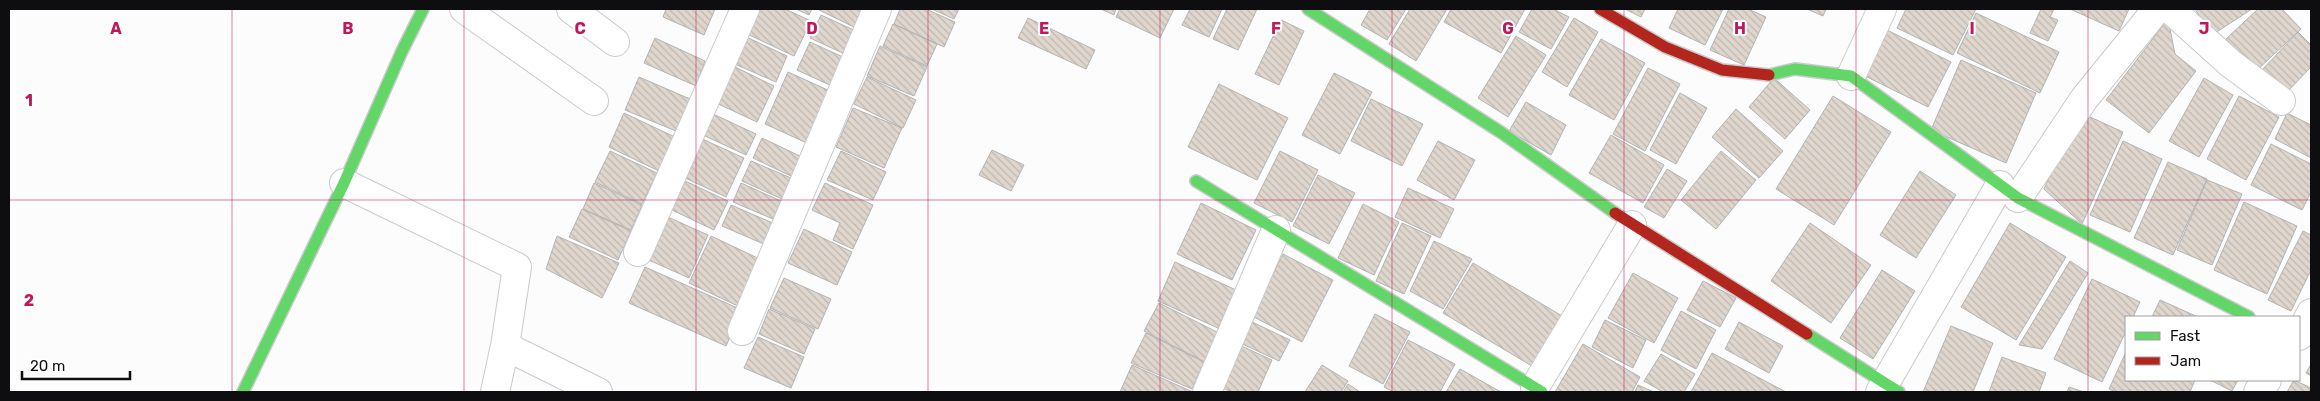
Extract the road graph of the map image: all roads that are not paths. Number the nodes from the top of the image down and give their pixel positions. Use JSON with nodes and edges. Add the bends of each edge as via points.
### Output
{"nodes":[{"id":1,"x":423,"y":9,"type":"edge"},
{"id":2,"x":464,"y":9,"type":"edge"},
{"id":3,"x":571,"y":9,"type":"edge"},
{"id":4,"x":745,"y":9,"type":"edge"},
{"id":5,"x":878,"y":9,"type":"edge"},
{"id":6,"x":1308,"y":9,"type":"edge"},
{"id":7,"x":1600,"y":9,"type":"edge"},
{"id":8,"x":1882,"y":9,"type":"edge"},
{"id":9,"x":2157,"y":9,"type":"edge"},
{"id":10,"x":2170,"y":9,"type":"edge"},
{"id":11,"x":615,"y":42,"type":"dead end"},
{"id":12,"x":1851,"y":76,"type":"junction"},
{"id":13,"x":594,"y":101,"type":"dead end"},
{"id":14,"x":2281,"y":101,"type":"dead end"},
{"id":15,"x":1196,"y":181,"type":"dead end"},
{"id":16,"x":344,"y":183,"type":"junction"},
{"id":17,"x":2009,"y":191,"type":"junction"},
{"id":18,"x":1632,"y":225,"type":"junction"},
{"id":19,"x":1276,"y":230,"type":"junction"},
{"id":20,"x":638,"y":252,"type":"dead end"},
{"id":21,"x":2311,"y":313,"type":"edge"},
{"id":22,"x":2247,"y":316,"type":"edge"},
{"id":23,"x":742,"y":331,"type":"dead end"},
{"id":24,"x":2300,"y":334,"type":"edge"},
{"id":25,"x":504,"y":346,"type":"junction"},
{"id":26,"x":2266,"y":381,"type":"edge"},
{"id":27,"x":1888,"y":389,"type":"edge"},
{"id":28,"x":1538,"y":390,"type":"edge"},
{"id":29,"x":1209,"y":391,"type":"edge"},
{"id":30,"x":243,"y":392,"type":"edge"},
{"id":31,"x":494,"y":392,"type":"edge"},
{"id":32,"x":598,"y":392,"type":"edge"},
{"id":33,"x":2258,"y":392,"type":"edge"}],
"edges":[{"from":1,"to":16,"type":"street"},
{"from":2,"to":13,"type":"street"},
{"from":3,"to":11,"type":"street"},
{"from":4,"to":20,"type":"street"},
{"from":5,"to":23,"type":"street"},
{"from":6,"to":18,"type":"street","via":[[1502,133]]},
{"from":7,"to":12,"type":"street","via":[[1665,47],[1722,70],[1769,74],[1795,69]]},
{"from":8,"to":12,"type":"street"},
{"from":9,"to":17,"type":"street"},
{"from":10,"to":14,"type":"street","via":[[2231,64]]},
{"from":12,"to":17,"type":"street"},
{"from":15,"to":19,"type":"street"},
{"from":16,"to":25,"type":"street","via":[[517,267]]},
{"from":16,"to":30,"type":"street"},
{"from":17,"to":22,"type":"street"},
{"from":17,"to":27,"type":"street"},
{"from":18,"to":27,"type":"street"},
{"from":18,"to":28,"type":"street"},
{"from":19,"to":28,"type":"street"},
{"from":19,"to":29,"type":"street"},
{"from":21,"to":24,"type":"street"},
{"from":25,"to":31,"type":"street"},
{"from":25,"to":32,"type":"street"},
{"from":26,"to":33,"type":"street"}]}
